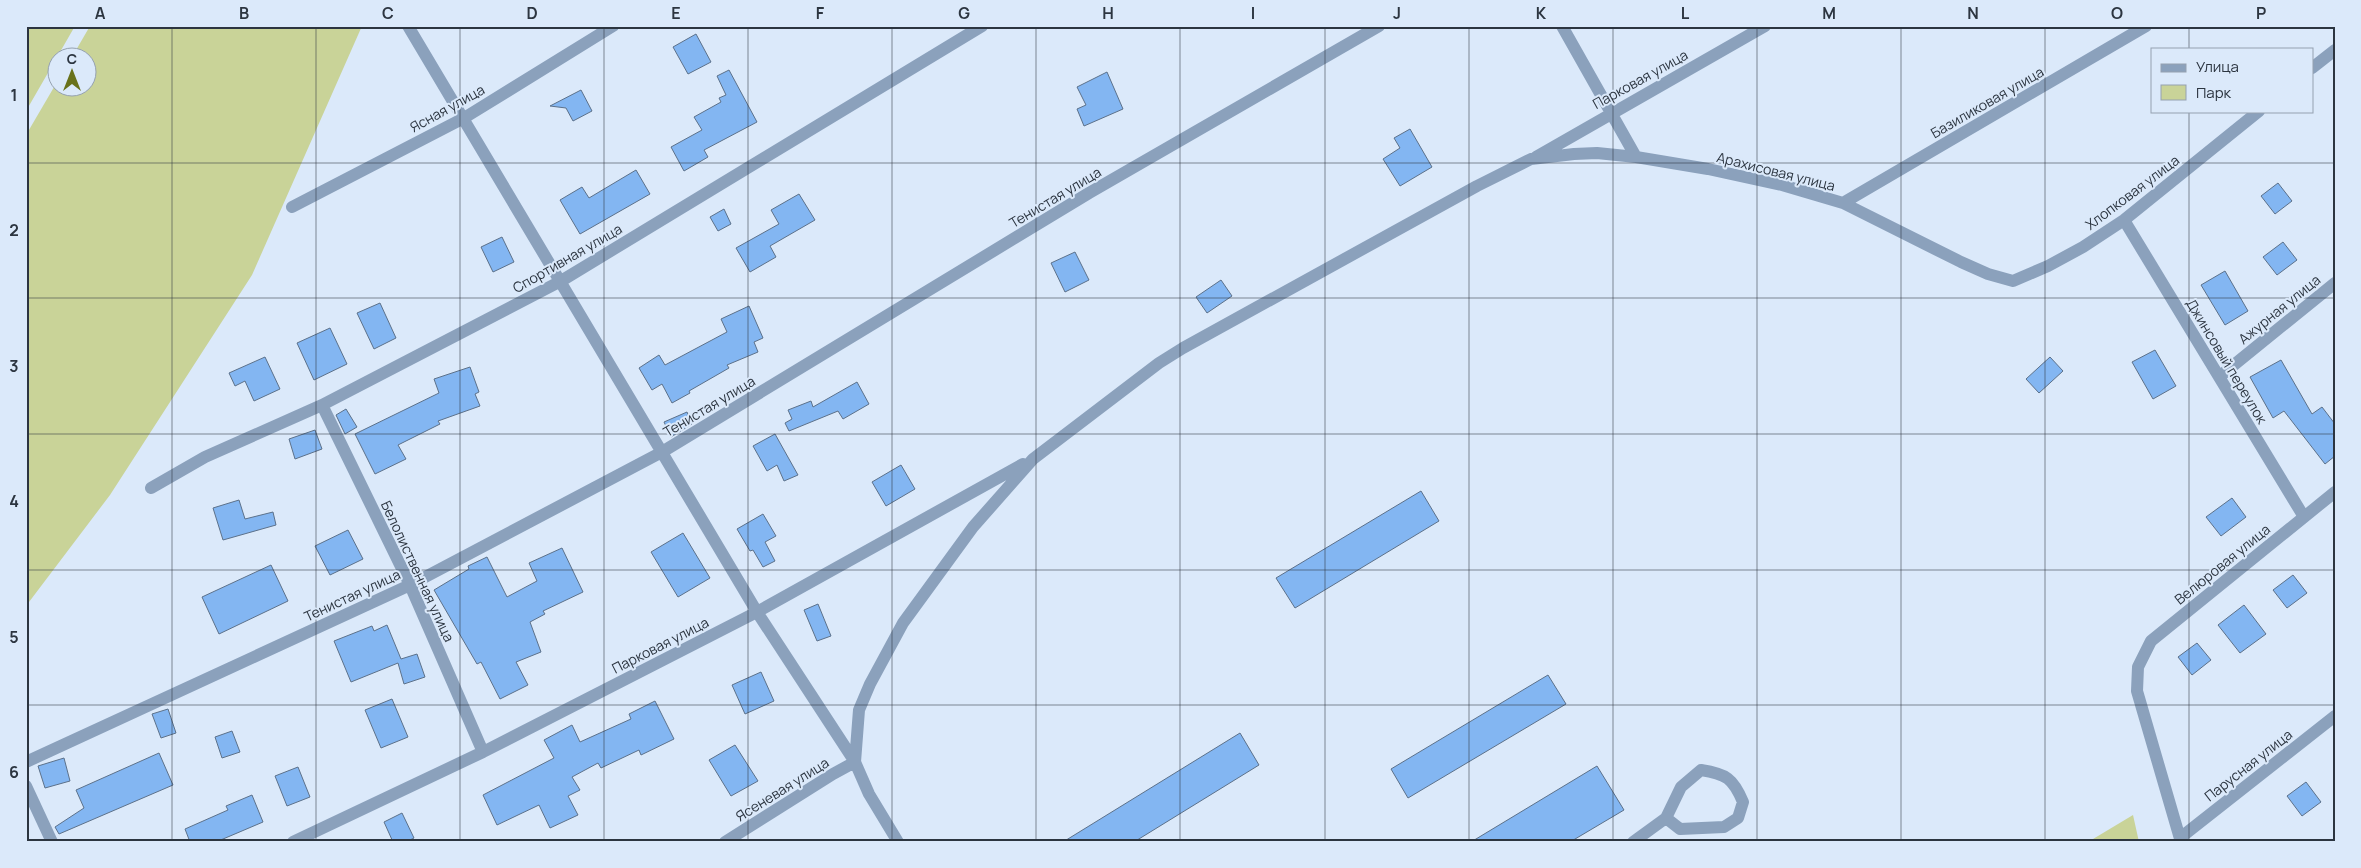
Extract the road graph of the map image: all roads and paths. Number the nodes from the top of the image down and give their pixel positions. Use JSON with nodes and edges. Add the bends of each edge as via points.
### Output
{"nodes":[{"id":1,"x":408,"y":26,"type":"edge"},
{"id":2,"x":613,"y":26,"type":"edge"},
{"id":3,"x":982,"y":26,"type":"edge"},
{"id":4,"x":1379,"y":26,"type":"edge"},
{"id":5,"x":1562,"y":26,"type":"edge"},
{"id":6,"x":1765,"y":26,"type":"edge"},
{"id":7,"x":2146,"y":26,"type":"edge"},
{"id":8,"x":2335,"y":50,"type":"edge"},
{"id":9,"x":2314,"y":66,"type":"edge"},
{"id":10,"x":1612,"y":112,"type":"junction"},
{"id":11,"x":2258,"y":112,"type":"edge"},
{"id":12,"x":464,"y":118,"type":"junction"},
{"id":13,"x":1636,"y":158,"type":"junction"},
{"id":14,"x":1532,"y":159,"type":"junction"},
{"id":15,"x":1843,"y":203,"type":"junction"},
{"id":16,"x":292,"y":207,"type":"dead end"},
{"id":17,"x":2124,"y":220,"type":"junction"},
{"id":18,"x":561,"y":281,"type":"junction"},
{"id":19,"x":2013,"y":281,"type":"joint"},
{"id":20,"x":2335,"y":283,"type":"edge"},
{"id":21,"x":2219,"y":377,"type":"junction"},
{"id":22,"x":322,"y":405,"type":"junction"},
{"id":23,"x":662,"y":452,"type":"junction"},
{"id":24,"x":1033,"y":459,"type":"junction"},
{"id":25,"x":151,"y":488,"type":"dead end"},
{"id":26,"x":2335,"y":492,"type":"edge"},
{"id":27,"x":2304,"y":517,"type":"junction"},
{"id":28,"x":410,"y":585,"type":"junction"},
{"id":29,"x":756,"y":612,"type":"junction"},
{"id":30,"x":2335,"y":716,"type":"edge"},
{"id":31,"x":483,"y":752,"type":"junction"},
{"id":32,"x":26,"y":762,"type":"edge"},
{"id":33,"x":855,"y":762,"type":"junction"},
{"id":34,"x":26,"y":786,"type":"edge"},
{"id":35,"x":1666,"y":818,"type":"junction"},
{"id":36,"x":2180,"y":840,"type":"edge"},
{"id":37,"x":52,"y":842,"type":"edge"},
{"id":38,"x":293,"y":842,"type":"edge"},
{"id":39,"x":725,"y":842,"type":"edge"},
{"id":40,"x":898,"y":842,"type":"edge"},
{"id":41,"x":1633,"y":842,"type":"edge"}],
"edges":[{"from":1,"to":12,"type":"street"},
{"from":2,"to":12,"type":"street","name":"Ясная улица"},
{"from":3,"to":18,"type":"street","name":"Спортивная улица"},
{"from":4,"to":23,"type":"street","name":"Тенистая улица","via":[[1089,193]]},
{"from":5,"to":10,"type":"street"},
{"from":6,"to":10,"type":"street","name":"Парковая улица"},
{"from":7,"to":15,"type":"street","name":"Базиликовая улица"},
{"from":8,"to":9,"type":"street"},
{"from":10,"to":13,"type":"street"},
{"from":10,"to":14,"type":"street","name":"Парковая улица"},
{"from":11,"to":17,"type":"street","name":"Хлопковая улица"},
{"from":12,"to":16,"type":"street","name":"Ясная улица"},
{"from":12,"to":18,"type":"street"},
{"from":13,"to":14,"type":"street","name":"Арахисовая улица","via":[[1590,154]]},
{"from":13,"to":15,"type":"street","name":"Арахисовая улица","via":[[1782,185]]},
{"from":14,"to":24,"type":"street","name":"Парковая улица","via":[[1183,348]]},
{"from":15,"to":19,"type":"street","name":"Арахисовая улица","via":[[1961,262]]},
{"from":17,"to":19,"type":"street","name":"Хлопковая улица","via":[[2048,266]]},
{"from":17,"to":21,"type":"street","name":"Джинсовый переулок"},
{"from":18,"to":22,"type":"street","name":"Спортивная улица"},
{"from":18,"to":23,"type":"street"},
{"from":20,"to":21,"type":"street","name":"Ажурная улица"},
{"from":21,"to":27,"type":"street","name":"Джинсовый переулок"},
{"from":22,"to":25,"type":"street","name":"Спортивная улица","via":[[205,457]]},
{"from":22,"to":28,"type":"street","name":"Белолиственная улица"},
{"from":23,"to":28,"type":"street","name":"Тенистая улица"},
{"from":23,"to":29,"type":"street"},
{"from":24,"to":29,"type":"street","name":"Парковая улица"},
{"from":24,"to":33,"type":"street","via":[[973,527],[903,624],[859,710]]},
{"from":26,"to":27,"type":"street","name":"Велюровая улица"},
{"from":27,"to":36,"type":"street","name":"Велюровая улица","via":[[2151,641],[2138,667],[2137,691]]},
{"from":28,"to":31,"type":"street","name":"Белолиственная улица"},
{"from":28,"to":32,"type":"street","name":"Тенистая улица"},
{"from":29,"to":31,"type":"street","name":"Парковая улица"},
{"from":29,"to":33,"type":"street"},
{"from":30,"to":36,"type":"street","name":"Парусная улица"},
{"from":31,"to":38,"type":"street","name":"Парковая улица"},
{"from":33,"to":39,"type":"street","name":"Ясеневая улица"},
{"from":33,"to":40,"type":"street","via":[[869,794]]},
{"from":34,"to":37,"type":"street"},
{"from":35,"to":35,"type":"street","via":[[1681,787],[1701,770],[1723,774],[1736,787],[1743,802],[1738,818],[1724,827],[1680,829]]},
{"from":35,"to":41,"type":"street"}]}
